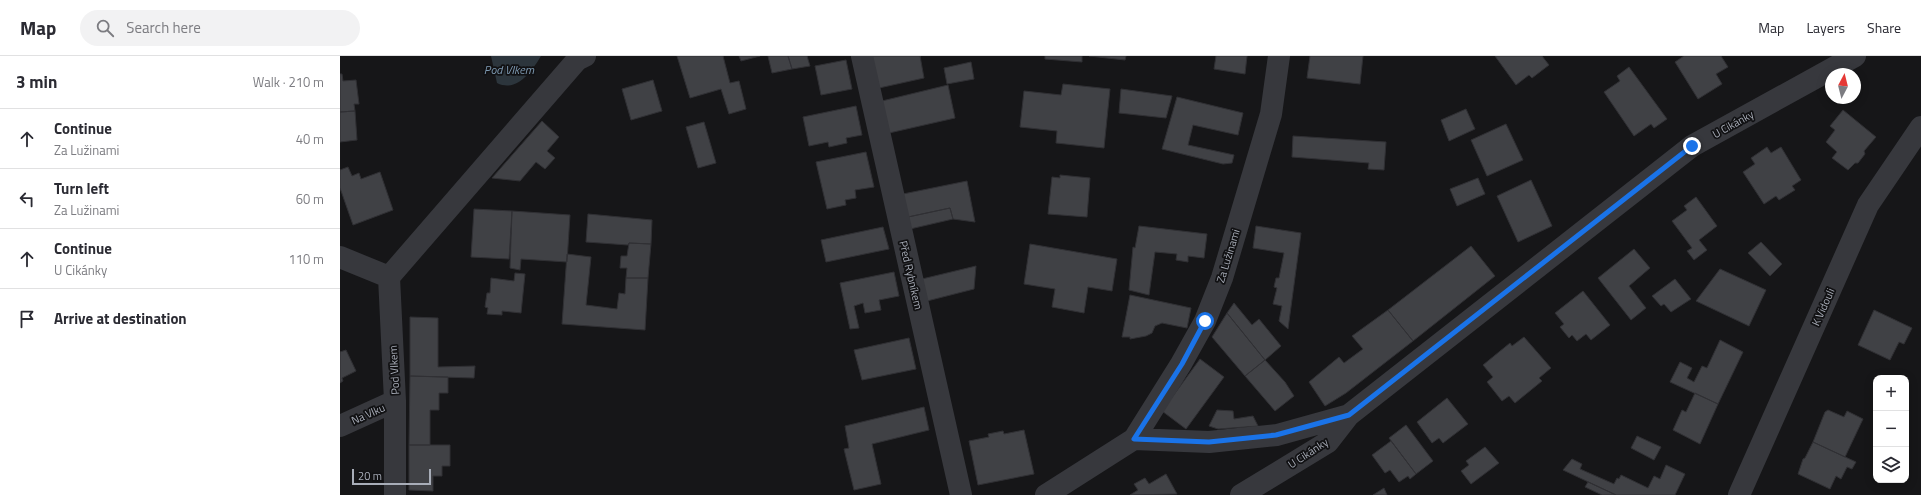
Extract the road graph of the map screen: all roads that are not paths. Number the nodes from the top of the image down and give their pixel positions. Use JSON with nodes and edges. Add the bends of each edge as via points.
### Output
{"nodes":[{"id":1,"x":862,"y":56,"type":"edge"},
{"id":2,"x":1279,"y":56,"type":"edge"},
{"id":3,"x":1854,"y":56,"type":"edge"},
{"id":4,"x":580,"y":57,"type":"edge"},
{"id":5,"x":1921,"y":127,"type":"edge"},
{"id":6,"x":340,"y":257,"type":"edge"},
{"id":7,"x":389,"y":277,"type":"junction"},
{"id":8,"x":395,"y":402,"type":"junction"},
{"id":9,"x":1349,"y":415,"type":"junction"},
{"id":10,"x":340,"y":426,"type":"edge"},
{"id":11,"x":1134,"y":439,"type":"junction"},
{"id":12,"x":395,"y":495,"type":"edge"},
{"id":13,"x":961,"y":495,"type":"edge"},
{"id":14,"x":1046,"y":495,"type":"edge"},
{"id":15,"x":1241,"y":495,"type":"edge"},
{"id":16,"x":1739,"y":495,"type":"edge"}],
"edges":[{"from":1,"to":13,"type":"street","name":"Před Rybníkem"},
{"from":2,"to":11,"type":"street","name":"Za Lužinami","via":[[1271,114],[1222,278],[1205,321],[1182,364]]},
{"from":3,"to":9,"type":"street","name":"U Cikánky","via":[[1692,146]]},
{"from":4,"to":7,"type":"street"},
{"from":5,"to":16,"type":"street","name":"K Vidouli","via":[[1868,205]]},
{"from":6,"to":7,"type":"street"},
{"from":7,"to":8,"type":"street","name":"Pod Vlkem"},
{"from":8,"to":10,"type":"street","name":"Na Vlku"},
{"from":8,"to":12,"type":"street","name":"Pod Vlkem"},
{"from":9,"to":11,"type":"street","via":[[1276,435],[1209,442]]},
{"from":9,"to":15,"type":"street","name":"U Cikánky","via":[[1328,442]]},
{"from":11,"to":14,"type":"street","name":"Za Lužinami"}]}
